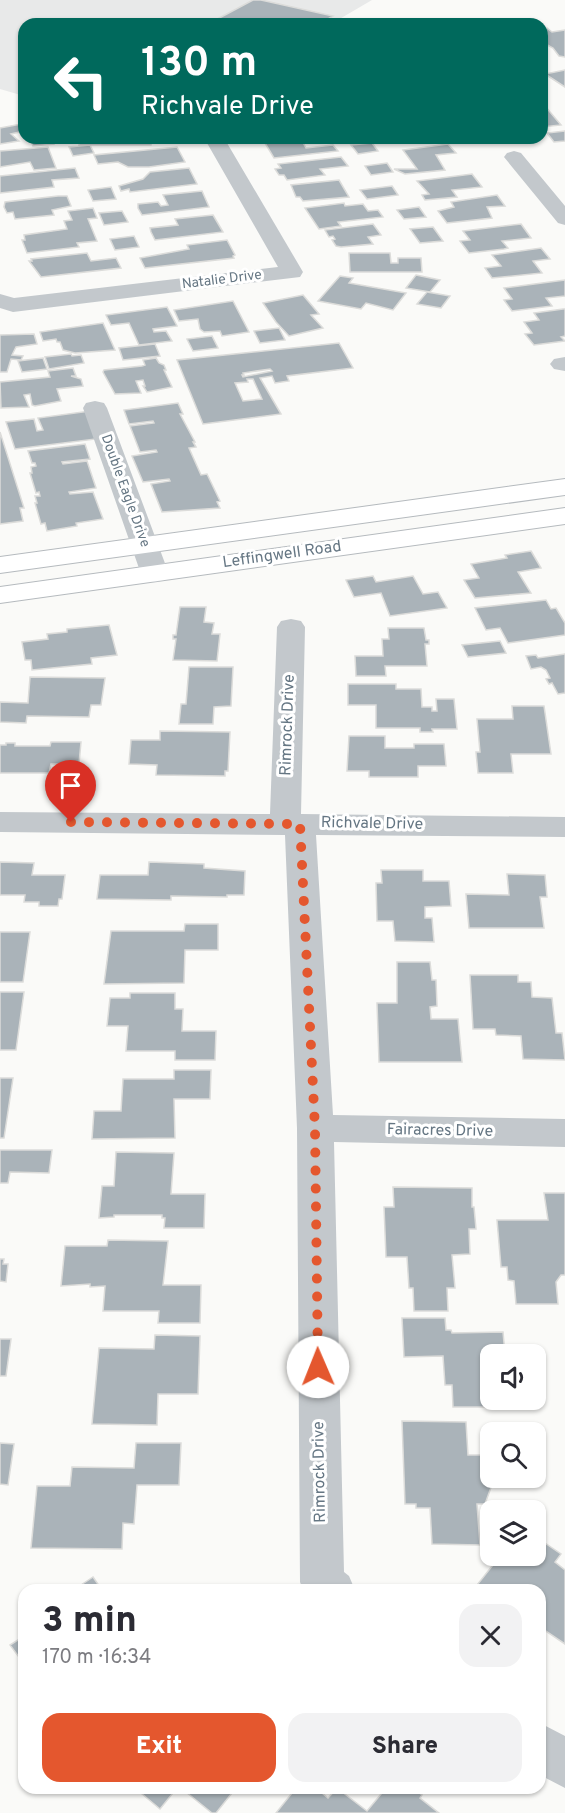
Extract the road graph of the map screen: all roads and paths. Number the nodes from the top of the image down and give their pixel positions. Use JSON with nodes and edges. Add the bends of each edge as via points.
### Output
{"nodes":[{"id":1,"x":218,"y":144,"type":"edge"},
{"id":2,"x":514,"y":158,"type":"dead end"},
{"id":3,"x":565,"y":219,"type":"edge"},
{"id":4,"x":0,"y":301,"type":"edge"},
{"id":5,"x":95,"y":408,"type":"dead end"},
{"id":6,"x":565,"y":487,"type":"edge"},
{"id":7,"x":565,"y":516,"type":"edge"},
{"id":8,"x":144,"y":545,"type":"junction"},
{"id":9,"x":0,"y":565,"type":"edge"},
{"id":10,"x":154,"y":574,"type":"junction"},
{"id":11,"x":0,"y":595,"type":"edge"},
{"id":12,"x":291,"y":627,"type":"dead end"},
{"id":13,"x":0,"y":822,"type":"edge"},
{"id":14,"x":292,"y":823,"type":"junction"},
{"id":15,"x":565,"y":827,"type":"edge"},
{"id":16,"x":315,"y":1128,"type":"junction"},
{"id":17,"x":565,"y":1133,"type":"edge"},
{"id":18,"x":327,"y":1584,"type":"edge"},
{"id":19,"x":546,"y":1751,"type":"edge"},
{"id":20,"x":565,"y":1765,"type":"edge"}],
"edges":[{"from":1,"to":4,"type":"street","name":"Natalie Drive","via":[[292,272],[13,305]]},
{"from":2,"to":3,"type":"street"},
{"from":5,"to":8,"type":"street","name":"Double Eagle Drive"},
{"from":6,"to":8,"type":"main road","name":"Leffingwell Road"},
{"from":7,"to":10,"type":"main road","name":"Leffingwell Road"},
{"from":8,"to":9,"type":"main road","name":"Leffingwell Road"},
{"from":8,"to":10,"type":"street","name":"Double Eagle Drive"},
{"from":10,"to":11,"type":"main road","name":"Leffingwell Road"},
{"from":12,"to":14,"type":"street","name":"Rimrock Drive"},
{"from":13,"to":14,"type":"street","name":"Richvale Drive"},
{"from":14,"to":15,"type":"street","name":"Richvale Drive"},
{"from":14,"to":16,"type":"street","name":"Rimrock Drive"},
{"from":16,"to":17,"type":"street","name":"Fairacres Drive"},
{"from":16,"to":18,"type":"street","name":"Rimrock Drive"},
{"from":19,"to":20,"type":"street"}]}
